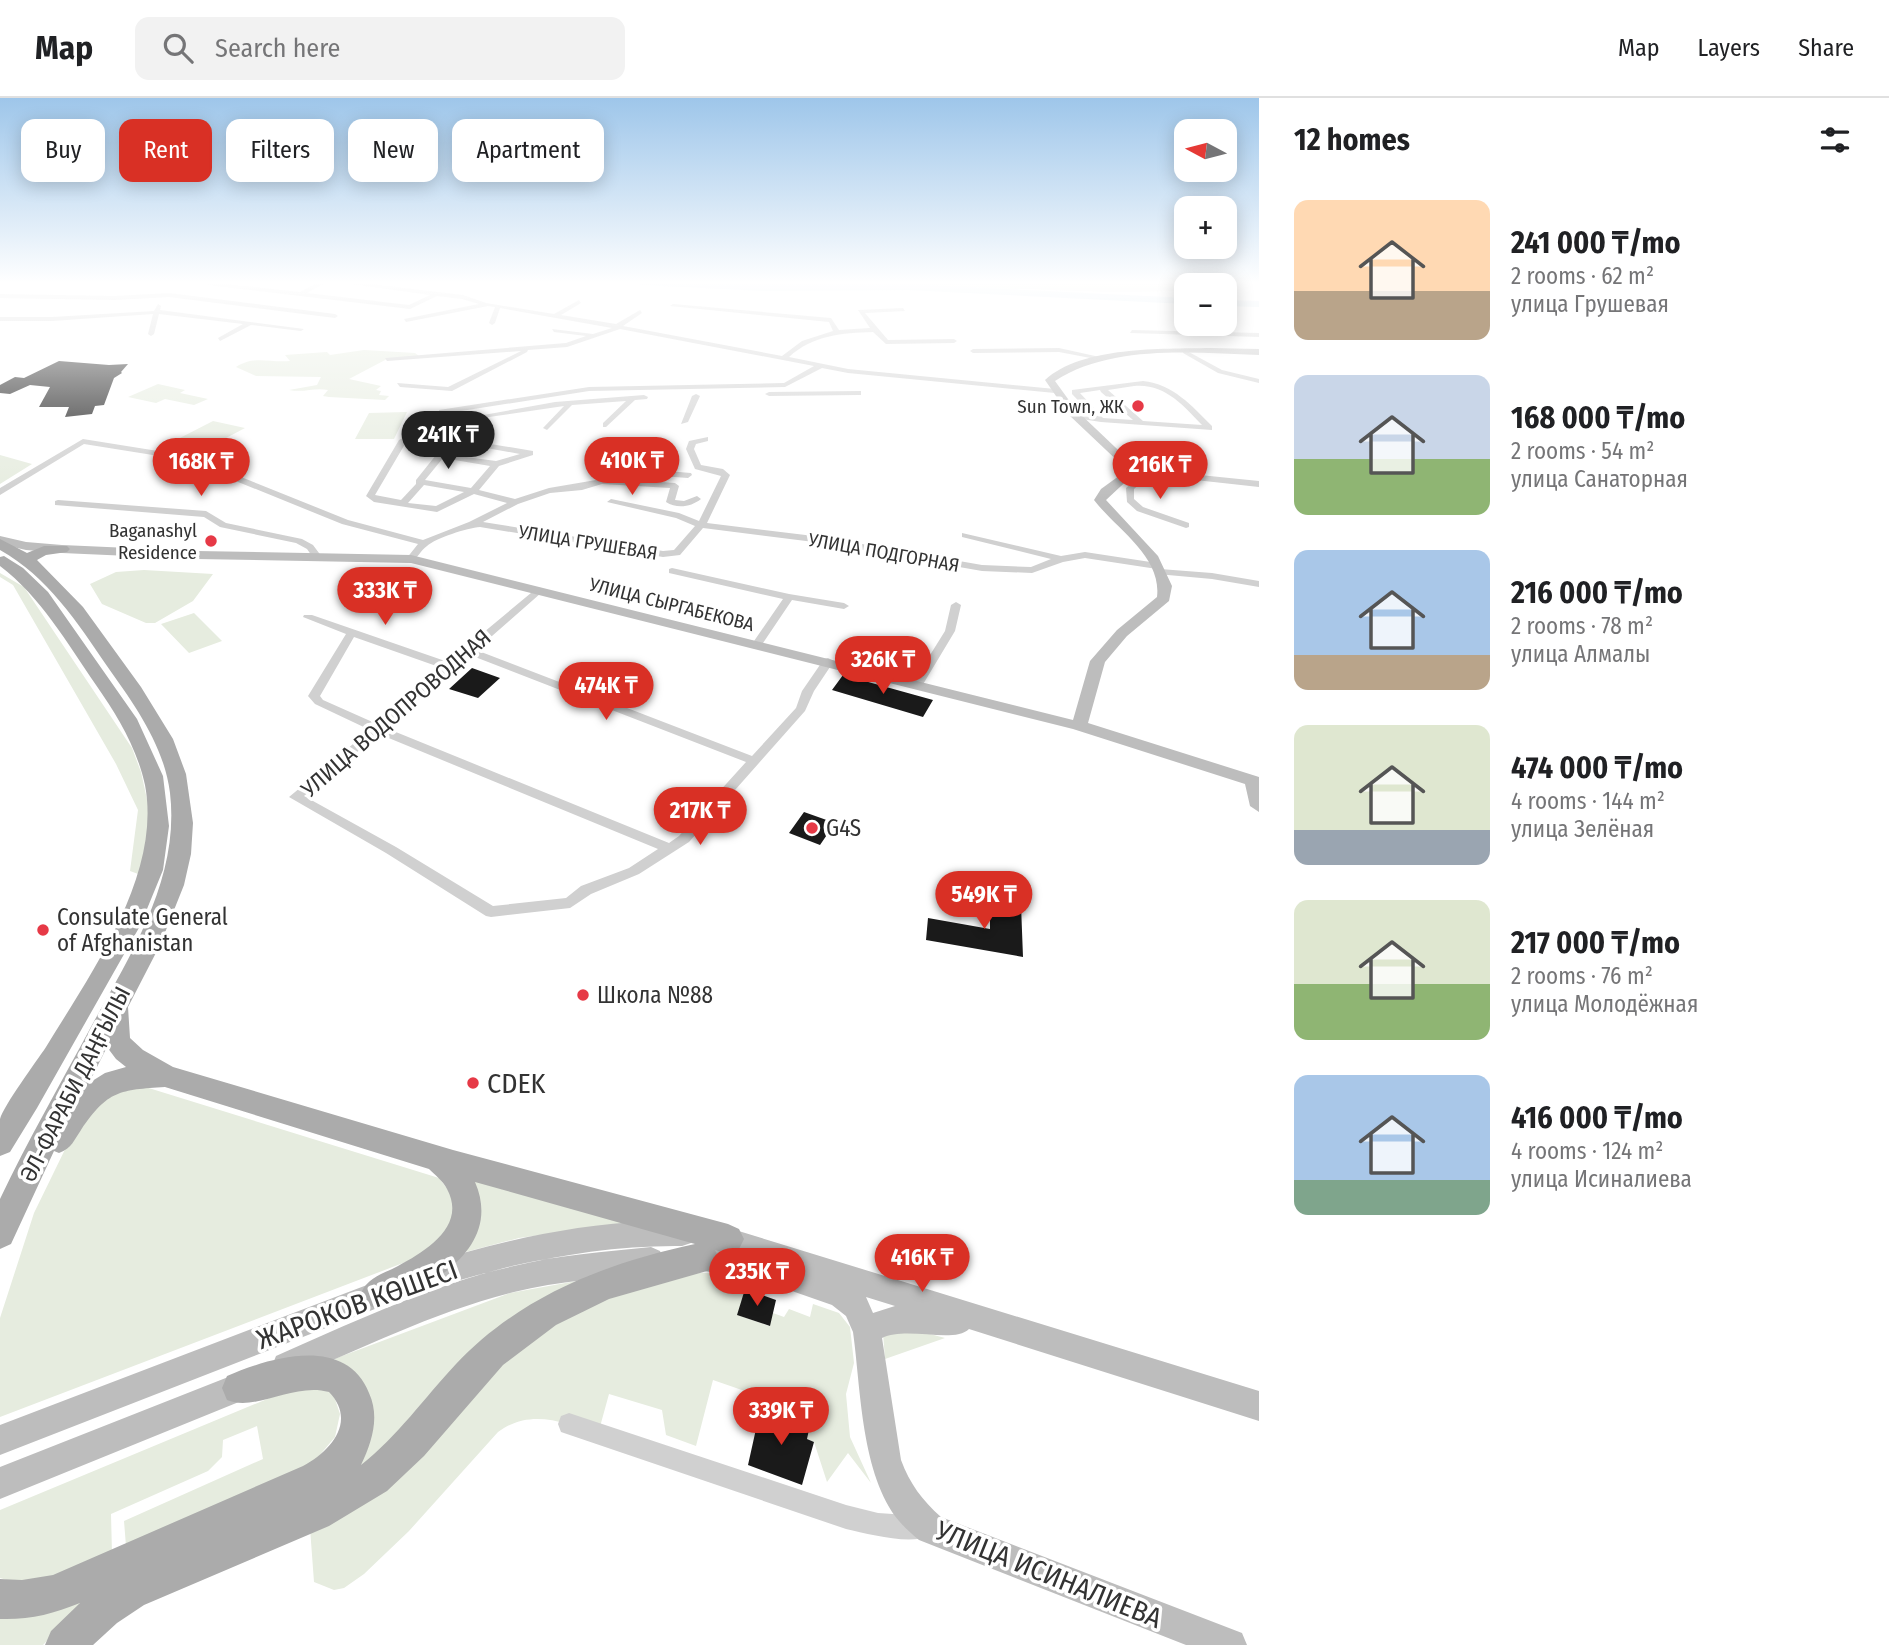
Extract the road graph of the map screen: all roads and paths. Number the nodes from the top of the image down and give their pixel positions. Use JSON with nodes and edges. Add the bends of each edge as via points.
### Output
{"nodes":[{"id":1,"x":434,"y":354,"type":"edge"},
{"id":2,"x":519,"y":354,"type":"edge"},
{"id":3,"x":769,"y":354,"type":"edge"},
{"id":4,"x":788,"y":354,"type":"edge"},
{"id":5,"x":1078,"y":354,"type":"edge"},
{"id":6,"x":1154,"y":354,"type":"edge"},
{"id":7,"x":1189,"y":354,"type":"edge"},
{"id":8,"x":785,"y":357,"type":"junction"},
{"id":9,"x":1101,"y":358,"type":"junction"},
{"id":10,"x":387,"y":359,"type":"dead end"},
{"id":11,"x":820,"y":366,"type":"junction"},
{"id":12,"x":1259,"y":381,"type":"edge"},
{"id":13,"x":400,"y":385,"type":"dead end"},
{"id":14,"x":1105,"y":387,"type":"junction"},
{"id":15,"x":1055,"y":391,"type":"junction"},
{"id":16,"x":858,"y":393,"type":"dead end"},
{"id":17,"x":696,"y":396,"type":"junction"},
{"id":18,"x":633,"y":398,"type":"junction"},
{"id":19,"x":570,"y":403,"type":"junction"},
{"id":20,"x":442,"y":412,"type":"dead end"},
{"id":21,"x":482,"y":416,"type":"dead end"},
{"id":22,"x":1079,"y":418,"type":"junction"},
{"id":23,"x":1101,"y":420,"type":"junction"},
{"id":24,"x":684,"y":422,"type":"dead end"},
{"id":25,"x":1142,"y":423,"type":"junction"},
{"id":26,"x":606,"y":425,"type":"dead end"},
{"id":27,"x":547,"y":428,"type":"dead end"},
{"id":28,"x":705,"y":439,"type":"dead end"},
{"id":29,"x":496,"y":464,"type":"junction"},
{"id":30,"x":698,"y":467,"type":"junction"},
{"id":31,"x":1131,"y":471,"type":"junction"},
{"id":32,"x":1148,"y":473,"type":"junction"},
{"id":33,"x":688,"y":475,"type":"junction"},
{"id":34,"x":602,"y":481,"type":"junction"},
{"id":35,"x":421,"y":484,"type":"junction"},
{"id":36,"x":1259,"y":484,"type":"edge"},
{"id":37,"x":675,"y":486,"type":"junction"},
{"id":38,"x":0,"y":492,"type":"edge"},
{"id":39,"x":474,"y":492,"type":"junction"},
{"id":40,"x":698,"y":499,"type":"dead end"},
{"id":41,"x":403,"y":502,"type":"junction"},
{"id":42,"x":515,"y":502,"type":"junction"},
{"id":43,"x":611,"y":502,"type":"dead end"},
{"id":44,"x":58,"y":503,"type":"dead end"},
{"id":45,"x":469,"y":525,"type":"junction"},
{"id":46,"x":701,"y":525,"type":"junction"},
{"id":47,"x":1186,"y":525,"type":"dead end"},
{"id":48,"x":965,"y":535,"type":"dead end"},
{"id":49,"x":0,"y":542,"type":"edge"},
{"id":50,"x":424,"y":543,"type":"junction"},
{"id":51,"x":62,"y":549,"type":"junction"},
{"id":52,"x":317,"y":557,"type":"junction"},
{"id":53,"x":0,"y":558,"type":"edge"},
{"id":54,"x":411,"y":559,"type":"junction"},
{"id":55,"x":1062,"y":559,"type":"junction"},
{"id":56,"x":25,"y":568,"type":"junction"},
{"id":57,"x":1158,"y":569,"type":"junction"},
{"id":58,"x":672,"y":571,"type":"dead end"},
{"id":59,"x":1259,"y":584,"type":"edge"},
{"id":60,"x":537,"y":591,"type":"junction"},
{"id":61,"x":789,"y":597,"type":"junction"},
{"id":62,"x":956,"y":605,"type":"dead end"},
{"id":63,"x":844,"y":606,"type":"dead end"},
{"id":64,"x":308,"y":617,"type":"dead end"},
{"id":65,"x":352,"y":632,"type":"junction"},
{"id":66,"x":757,"y":644,"type":"junction"},
{"id":67,"x":469,"y":651,"type":"junction"},
{"id":68,"x":828,"y":662,"type":"junction"},
{"id":69,"x":451,"y":667,"type":"junction"},
{"id":70,"x":918,"y":684,"type":"junction"},
{"id":71,"x":1079,"y":726,"type":"junction"},
{"id":72,"x":378,"y":729,"type":"junction"},
{"id":73,"x":755,"y":761,"type":"junction"},
{"id":74,"x":1256,"y":782,"type":"edge"},
{"id":75,"x":1259,"y":806,"type":"edge"},
{"id":76,"x":668,"y":848,"type":"junction"},
{"id":77,"x":120,"y":996,"type":"junction"},
{"id":78,"x":63,"y":1046,"type":"junction"},
{"id":79,"x":165,"y":1076,"type":"junction"},
{"id":80,"x":0,"y":1143,"type":"edge"},
{"id":81,"x":0,"y":1158,"type":"edge"},
{"id":82,"x":438,"y":1158,"type":"junction"},
{"id":83,"x":0,"y":1234,"type":"edge"},
{"id":84,"x":715,"y":1249,"type":"junction"},
{"id":85,"x":0,"y":1251,"type":"edge"},
{"id":86,"x":377,"y":1293,"type":"junction"},
{"id":87,"x":994,"y":1325,"type":"junction"},
{"id":88,"x":867,"y":1331,"type":"junction"},
{"id":89,"x":239,"y":1388,"type":"junction"},
{"id":90,"x":1259,"y":1406,"type":"edge"},
{"id":91,"x":569,"y":1424,"type":"dead end"},
{"id":92,"x":0,"y":1440,"type":"edge"},
{"id":93,"x":0,"y":1483,"type":"edge"},
{"id":94,"x":930,"y":1529,"type":"junction"},
{"id":95,"x":0,"y":1599,"type":"edge"},
{"id":96,"x":65,"y":1645,"type":"edge"},
{"id":97,"x":1230,"y":1645,"type":"edge"}],
"edges":[{"from":1,"to":10,"type":"street"},
{"from":2,"to":13,"type":"street","via":[[449,389]]},
{"from":3,"to":8,"type":"street"},
{"from":4,"to":8,"type":"street"},
{"from":5,"to":9,"type":"street"},
{"from":6,"to":9,"type":"street"},
{"from":7,"to":12,"type":"street","via":[[1220,372]]},
{"from":8,"to":11,"type":"street"},
{"from":9,"to":15,"type":"street","via":[[1049,380]]},
{"from":11,"to":15,"type":"street"},
{"from":11,"to":20,"type":"street","via":[[785,385],[589,389]]},
{"from":14,"to":23,"type":"street","via":[[1076,392]]},
{"from":14,"to":25,"type":"street"},
{"from":14,"to":25,"type":"street","via":[[1144,382],[1161,385],[1209,428]]},
{"from":15,"to":22,"type":"street"},
{"from":16,"to":17,"type":"street"},
{"from":17,"to":18,"type":"street"},
{"from":17,"to":24,"type":"street"},
{"from":18,"to":19,"type":"street"},
{"from":18,"to":26,"type":"street"},
{"from":19,"to":21,"type":"street"},
{"from":19,"to":27,"type":"street"},
{"from":22,"to":23,"type":"street"},
{"from":22,"to":31,"type":"street"},
{"from":23,"to":25,"type":"street"},
{"from":28,"to":30,"type":"street","via":[[692,443],[690,449]]},
{"from":29,"to":35,"type":"street","via":[[439,457]]},
{"from":29,"to":39,"type":"street"},
{"from":29,"to":41,"type":"street","via":[[530,453],[425,435],[411,437],[402,442],[370,496]]},
{"from":30,"to":33,"type":"street"},
{"from":30,"to":46,"type":"street","name":"УЛИЦА ГРУШЕВАЯ","via":[[726,475]]},
{"from":31,"to":32,"type":"street"},
{"from":31,"to":57,"type":"street","via":[[1100,500],[1147,549]]},
{"from":32,"to":36,"type":"street"},
{"from":32,"to":47,"type":"street","via":[[1130,488],[1130,500],[1140,509]]},
{"from":33,"to":34,"type":"street","via":[[604,469]]},
{"from":33,"to":37,"type":"street"},
{"from":34,"to":37,"type":"street"},
{"from":34,"to":42,"type":"street"},
{"from":35,"to":39,"type":"street"},
{"from":35,"to":41,"type":"street"},
{"from":37,"to":40,"type":"street","via":[[670,502],[685,504]]},
{"from":38,"to":50,"type":"street","via":[[83,441],[186,458],[345,522]]},
{"from":39,"to":41,"type":"street","via":[[437,509]]},
{"from":39,"to":42,"type":"street"},
{"from":42,"to":45,"type":"street"},
{"from":43,"to":46,"type":"street","name":"УЛИЦА ПОДГОРНАЯ"},
{"from":44,"to":52,"type":"street","via":[[206,514],[223,525],[299,541]]},
{"from":45,"to":46,"type":"street","name":"УЛИЦА ГРУШЕВАЯ","via":[[670,555],[688,543]]},
{"from":45,"to":50,"type":"street","name":"УЛИЦА ГРУШЕВАЯ"},
{"from":46,"to":55,"type":"street","name":"УЛИЦА ПОДГОРНАЯ","via":[[822,540],[993,570],[1032,570]]},
{"from":48,"to":55,"type":"street"},
{"from":49,"to":51,"type":"street","name":"УЛИЦА СЫРГАБЕКОВА"},
{"from":49,"to":56,"type":"main road","name":"ӘЛ-ФАРАБИ ДАҢҒЫЛЫ"},
{"from":50,"to":54,"type":"street"},
{"from":51,"to":52,"type":"street","name":"УЛИЦА СЫРГАБЕКОВА"},
{"from":51,"to":56,"type":"main road","via":[[31,556]]},
{"from":52,"to":54,"type":"street","name":"УЛИЦА СЫРГАБЕКОВА"},
{"from":53,"to":56,"type":"main road","name":"ӘЛ-ФАРАБИ ДАҢҒЫЛЫ"},
{"from":54,"to":60,"type":"street","name":"УЛИЦА СЫРГАБЕКОВА"},
{"from":55,"to":57,"type":"street","name":"УЛИЦА ПОДГОРНАЯ","via":[[1085,555]]},
{"from":56,"to":77,"type":"main road","name":"ӘЛ-ФАРАБИ ДАҢҒЫЛЫ","via":[[58,589],[133,688],[170,752],[180,792],[183,825],[175,874],[159,919]]},
{"from":56,"to":78,"type":"main road","via":[[137,734],[158,801],[156,854],[145,889]]},
{"from":57,"to":59,"type":"street","name":"УЛИЦА ПОДГОРНАЯ"},
{"from":57,"to":71,"type":"street","via":[[1166,588],[1164,598],[1122,633],[1098,661]]},
{"from":58,"to":61,"type":"street","name":"УЛИЦА ГРУШЕВАЯ"},
{"from":60,"to":66,"type":"street","name":"УЛИЦА СЫРГАБЕКОВА"},
{"from":60,"to":67,"type":"street","name":"УЛИЦА ВОДОПРОВОДНАЯ"},
{"from":61,"to":63,"type":"street","name":"УЛИЦА ГРУШЕВАЯ"},
{"from":61,"to":66,"type":"street"},
{"from":62,"to":70,"type":"street","via":[[950,631]]},
{"from":64,"to":65,"type":"street"},
{"from":65,"to":69,"type":"street"},
{"from":65,"to":72,"type":"street","via":[[314,696]]},
{"from":66,"to":68,"type":"street","name":"УЛИЦА СЫРГАБЕКОВА"},
{"from":67,"to":69,"type":"street","name":"УЛИЦА ВОДОПРОВОДНАЯ"},
{"from":67,"to":73,"type":"street"},
{"from":68,"to":70,"type":"street","name":"УЛИЦА СЫРГАБЕКОВА"},
{"from":68,"to":73,"type":"street","via":[[801,709]]},
{"from":69,"to":72,"type":"street","name":"УЛИЦА ВОДОПРОВОДНАЯ"},
{"from":70,"to":71,"type":"street","name":"УЛИЦА СЫРГАБЕКОВА"},
{"from":71,"to":74,"type":"street","name":"УЛИЦА СЫРГАБЕКОВА"},
{"from":72,"to":76,"type":"street"},
{"from":72,"to":76,"type":"street","name":"УЛИЦА ВОДОПРОВОДНАЯ","via":[[295,797],[491,912],[570,903],[586,890],[634,871]]},
{"from":73,"to":76,"type":"street","via":[[684,839]]},
{"from":74,"to":75,"type":"street"},
{"from":77,"to":79,"type":"main road","via":[[113,1034],[116,1043]]},
{"from":77,"to":83,"type":"main road","name":"ӘЛ-ФАРАБИ ДАҢҒЫЛЫ"},
{"from":78,"to":80,"type":"main road"},
{"from":78,"to":81,"type":"main road","name":"ӘЛ-ФАРАБИ ДАҢҒЫЛЫ"},
{"from":79,"to":82,"type":"main road"},
{"from":79,"to":85,"type":"main road","via":[[127,1078],[104,1087],[87,1101],[43,1166]]},
{"from":82,"to":84,"type":"main road"},
{"from":82,"to":86,"type":"main road","via":[[461,1186],[466,1223],[456,1243],[440,1259]]},
{"from":84,"to":86,"type":"street","name":"ЖАРОКОВ КӨШЕСІ","via":[[647,1233],[554,1244]]},
{"from":84,"to":87,"type":"street"},
{"from":84,"to":88,"type":"street","name":"УЛИЦА ИСИНАЛИЕВА","via":[[840,1294],[856,1306]]},
{"from":84,"to":89,"type":"street","name":"ЖАРОКОВ КӨШЕСІ","via":[[512,1280],[359,1334]]},
{"from":84,"to":96,"type":"main road","via":[[618,1277],[514,1332],[374,1478],[309,1515],[129,1592],[100,1611]]},
{"from":86,"to":92,"type":"street","name":"ЖАРОКОВ КӨШЕСІ"},
{"from":87,"to":88,"type":"street","via":[[922,1318],[879,1321]]},
{"from":87,"to":90,"type":"street"},
{"from":88,"to":94,"type":"street","name":"УЛИЦА ИСИНАЛИЕВА","via":[[886,1460],[910,1510]]},
{"from":89,"to":93,"type":"street","name":"ЖАРОКОВ КӨШЕСІ"},
{"from":89,"to":95,"type":"main road","via":[[319,1372],[333,1375],[356,1401],[352,1445],[342,1461],[316,1479],[118,1568],[54,1594]]},
{"from":91,"to":94,"type":"street","via":[[846,1517]]},
{"from":94,"to":97,"type":"street","name":"УЛИЦА ИСИНАЛИЕВА"}]}
